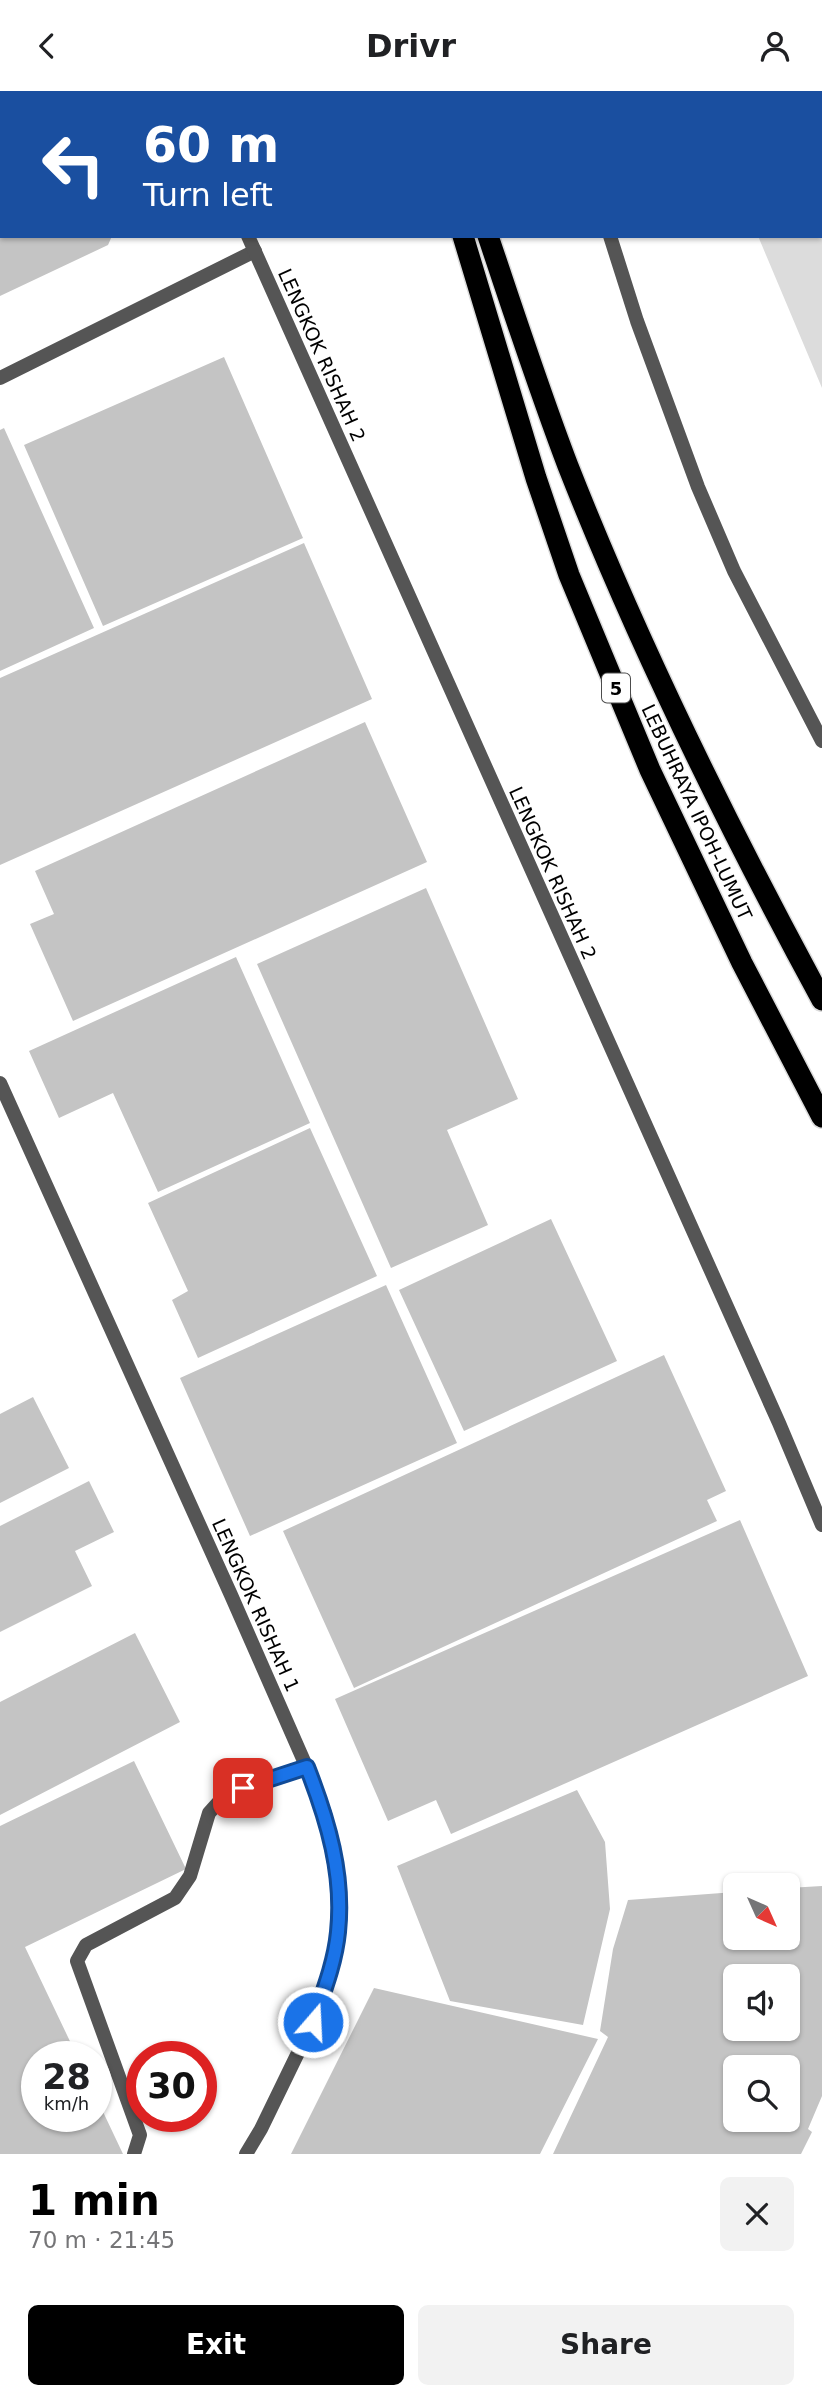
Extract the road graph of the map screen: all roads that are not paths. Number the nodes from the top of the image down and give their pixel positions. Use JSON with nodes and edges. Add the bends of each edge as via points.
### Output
{"nodes":[{"id":1,"x":249,"y":238,"type":"edge"},
{"id":2,"x":464,"y":238,"type":"edge"},
{"id":3,"x":489,"y":238,"type":"edge"},
{"id":4,"x":611,"y":238,"type":"edge"},
{"id":5,"x":255,"y":251,"type":"junction"},
{"id":6,"x":0,"y":378,"type":"edge"},
{"id":7,"x":822,"y":741,"type":"edge"},
{"id":8,"x":822,"y":1000,"type":"edge"},
{"id":9,"x":0,"y":1083,"type":"edge"},
{"id":10,"x":822,"y":1117,"type":"edge"},
{"id":11,"x":822,"y":1525,"type":"edge"},
{"id":12,"x":307,"y":1767,"type":"junction"},
{"id":13,"x":134,"y":2154,"type":"edge"},
{"id":14,"x":246,"y":2154,"type":"edge"}],
"edges":[{"from":1,"to":5,"type":"street","name":"LENGKOK RISHAH 2"},
{"from":2,"to":10,"type":"highway","name":"LEBUHRAYA IPOH-LUMUT","number":"5","via":[[569,575],[650,771],[741,963]]},
{"from":3,"to":8,"type":"highway","name":"LEBUHRAYA IPOH-LUMUT","number":"5","via":[[568,465],[607,559],[693,751]]},
{"from":4,"to":7,"type":"street","via":[[698,487],[734,571]]},
{"from":5,"to":6,"type":"street"},
{"from":5,"to":11,"type":"street","name":"LENGKOK RISHAH 2"},
{"from":9,"to":12,"type":"street","name":"LENGKOK RISHAH 1"},
{"from":12,"to":13,"type":"street","via":[[227,1793],[209,1813],[190,1876],[175,1898],[86,1945],[77,1961],[140,2134]]},
{"from":12,"to":14,"type":"street","name":"LENGKOK RISHAH 1","via":[[325,1813],[334,1854],[338,1933],[313,2022]]}]}
